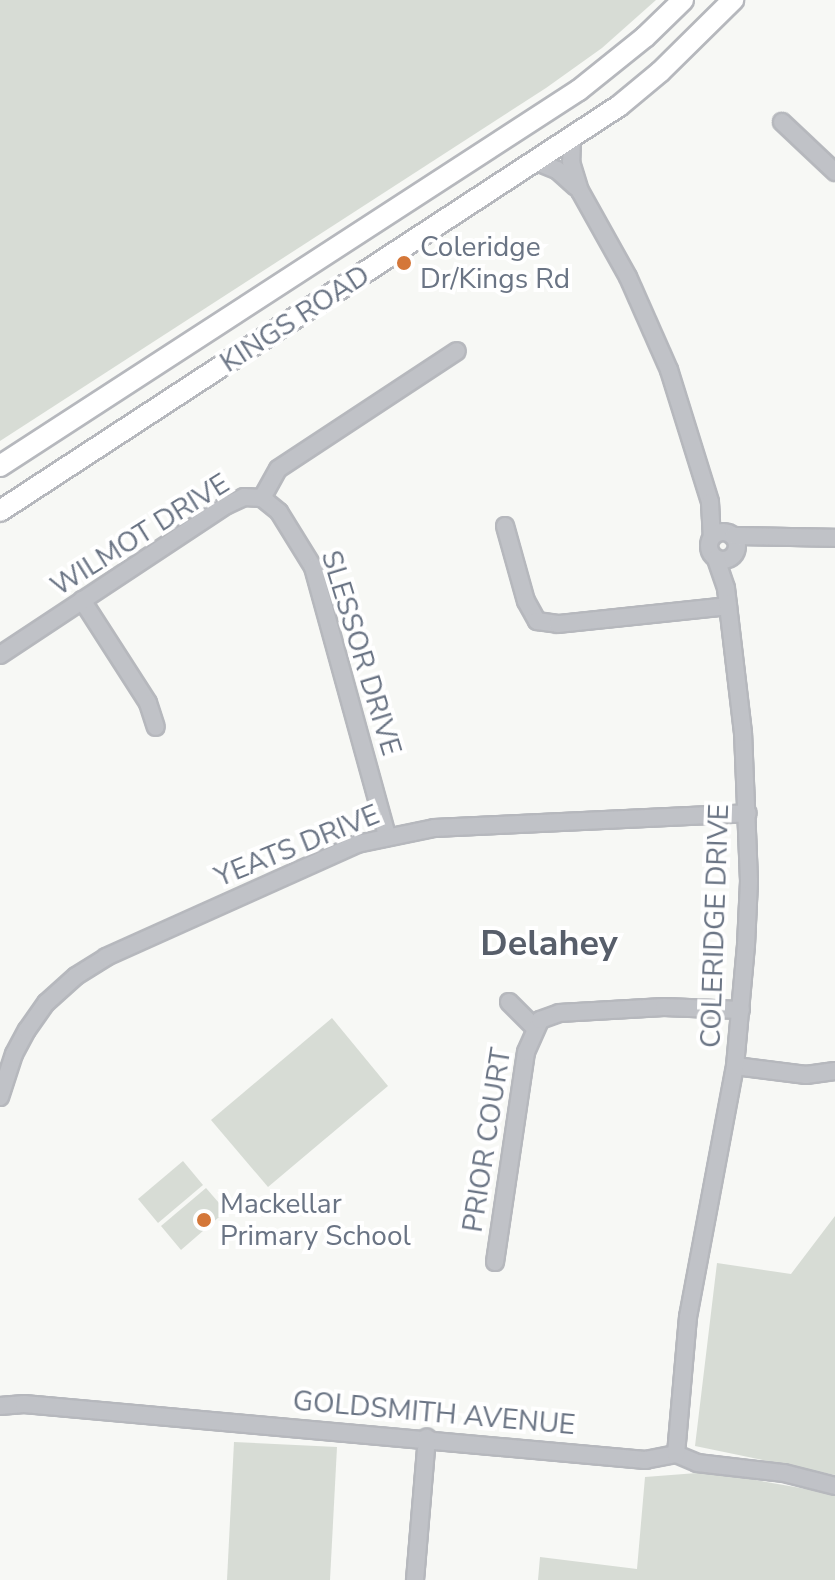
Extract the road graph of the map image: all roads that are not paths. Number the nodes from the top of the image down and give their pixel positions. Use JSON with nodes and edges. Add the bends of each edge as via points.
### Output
{"nodes":[{"id":1,"x":683,"y":0,"type":"edge"},
{"id":2,"x":733,"y":0,"type":"edge"},
{"id":3,"x":782,"y":122,"type":"dead end"},
{"id":4,"x":572,"y":139,"type":"junction"},
{"id":5,"x":537,"y":162,"type":"junction"},
{"id":6,"x":835,"y":172,"type":"edge"},
{"id":7,"x":580,"y":191,"type":"junction"},
{"id":8,"x":457,"y":351,"type":"dead end"},
{"id":9,"x":0,"y":466,"type":"edge"},
{"id":10,"x":262,"y":498,"type":"junction"},
{"id":11,"x":0,"y":511,"type":"edge"},
{"id":12,"x":505,"y":526,"type":"dead end"},
{"id":13,"x":835,"y":538,"type":"edge"},
{"id":14,"x":726,"y":545,"type":"junction"},
{"id":15,"x":82,"y":600,"type":"junction"},
{"id":16,"x":728,"y":606,"type":"junction"},
{"id":17,"x":0,"y":655,"type":"edge"},
{"id":18,"x":156,"y":727,"type":"dead end"},
{"id":19,"x":748,"y":813,"type":"junction"},
{"id":20,"x":387,"y":836,"type":"junction"},
{"id":21,"x":509,"y":1002,"type":"dead end"},
{"id":22,"x":741,"y":1010,"type":"junction"},
{"id":23,"x":534,"y":1027,"type":"junction"},
{"id":24,"x":7,"y":1051,"type":"edge"},
{"id":25,"x":735,"y":1066,"type":"junction"},
{"id":26,"x":835,"y":1071,"type":"edge"},
{"id":27,"x":0,"y":1097,"type":"edge"},
{"id":28,"x":495,"y":1262,"type":"dead end"},
{"id":29,"x":0,"y":1397,"type":"edge"},
{"id":30,"x":24,"y":1404,"type":"junction"},
{"id":31,"x":0,"y":1406,"type":"edge"},
{"id":32,"x":427,"y":1438,"type":"junction"},
{"id":33,"x":676,"y":1454,"type":"junction"},
{"id":34,"x":835,"y":1486,"type":"edge"},
{"id":35,"x":415,"y":1580,"type":"edge"}],
"edges":[{"from":1,"to":9,"type":"main road","name":"KINGS ROAD","via":[[579,90]]},
{"from":2,"to":4,"type":"main road","name":"KINGS ROAD","via":[[660,72]]},
{"from":3,"to":6,"type":"street"},
{"from":4,"to":5,"type":"main road","name":"KINGS ROAD"},
{"from":4,"to":7,"type":"street","name":"COLERIDGE DRIVE","via":[[571,162]]},
{"from":5,"to":7,"type":"street","name":"COLERIDGE DRIVE","via":[[557,170]]},
{"from":5,"to":11,"type":"main road","name":"KINGS ROAD"},
{"from":7,"to":14,"type":"street","name":"COLERIDGE DRIVE","via":[[655,334]]},
{"from":8,"to":10,"type":"street","name":"WILMOT DRIVE","via":[[278,469]]},
{"from":10,"to":15,"type":"street","name":"WILMOT DRIVE","via":[[235,500]]},
{"from":10,"to":20,"type":"street","name":"SLESSOR DRIVE","via":[[279,512],[313,567]]},
{"from":12,"to":16,"type":"street","via":[[531,614],[545,624]]},
{"from":13,"to":14,"type":"street","via":[[766,538]]},
{"from":14,"to":16,"type":"street","name":"COLERIDGE DRIVE"},
{"from":15,"to":17,"type":"street","name":"WILMOT DRIVE"},
{"from":15,"to":18,"type":"street","via":[[148,703]]},
{"from":16,"to":19,"type":"street","name":"COLERIDGE DRIVE"},
{"from":19,"to":20,"type":"street","name":"YEATS DRIVE","via":[[434,828]]},
{"from":19,"to":22,"type":"street","name":"COLERIDGE DRIVE"},
{"from":20,"to":24,"type":"street","name":"YEATS DRIVE","via":[[327,857],[88,967],[46,1003]]},
{"from":21,"to":23,"type":"street","name":"PRIOR COURT"},
{"from":22,"to":23,"type":"street","name":"PRIOR COURT","via":[[664,1007],[559,1013]]},
{"from":22,"to":25,"type":"street","name":"COLERIDGE DRIVE"},
{"from":23,"to":28,"type":"street","name":"PRIOR COURT"},
{"from":24,"to":27,"type":"street","name":"YEATS DRIVE"},
{"from":25,"to":26,"type":"street","via":[[806,1075]]},
{"from":25,"to":33,"type":"street","name":"COLERIDGE DRIVE","via":[[695,1269]]},
{"from":29,"to":30,"type":"street","name":"GOLDSMITH AVENUE"},
{"from":30,"to":31,"type":"street","name":"GOLDSMITH AVENUE"},
{"from":30,"to":32,"type":"street","name":"GOLDSMITH AVENUE"},
{"from":32,"to":33,"type":"street","name":"GOLDSMITH AVENUE","via":[[645,1460]]},
{"from":32,"to":35,"type":"street"},
{"from":33,"to":34,"type":"street","name":"GOLDSMITH AVENUE","via":[[697,1463],[784,1473]]}]}
